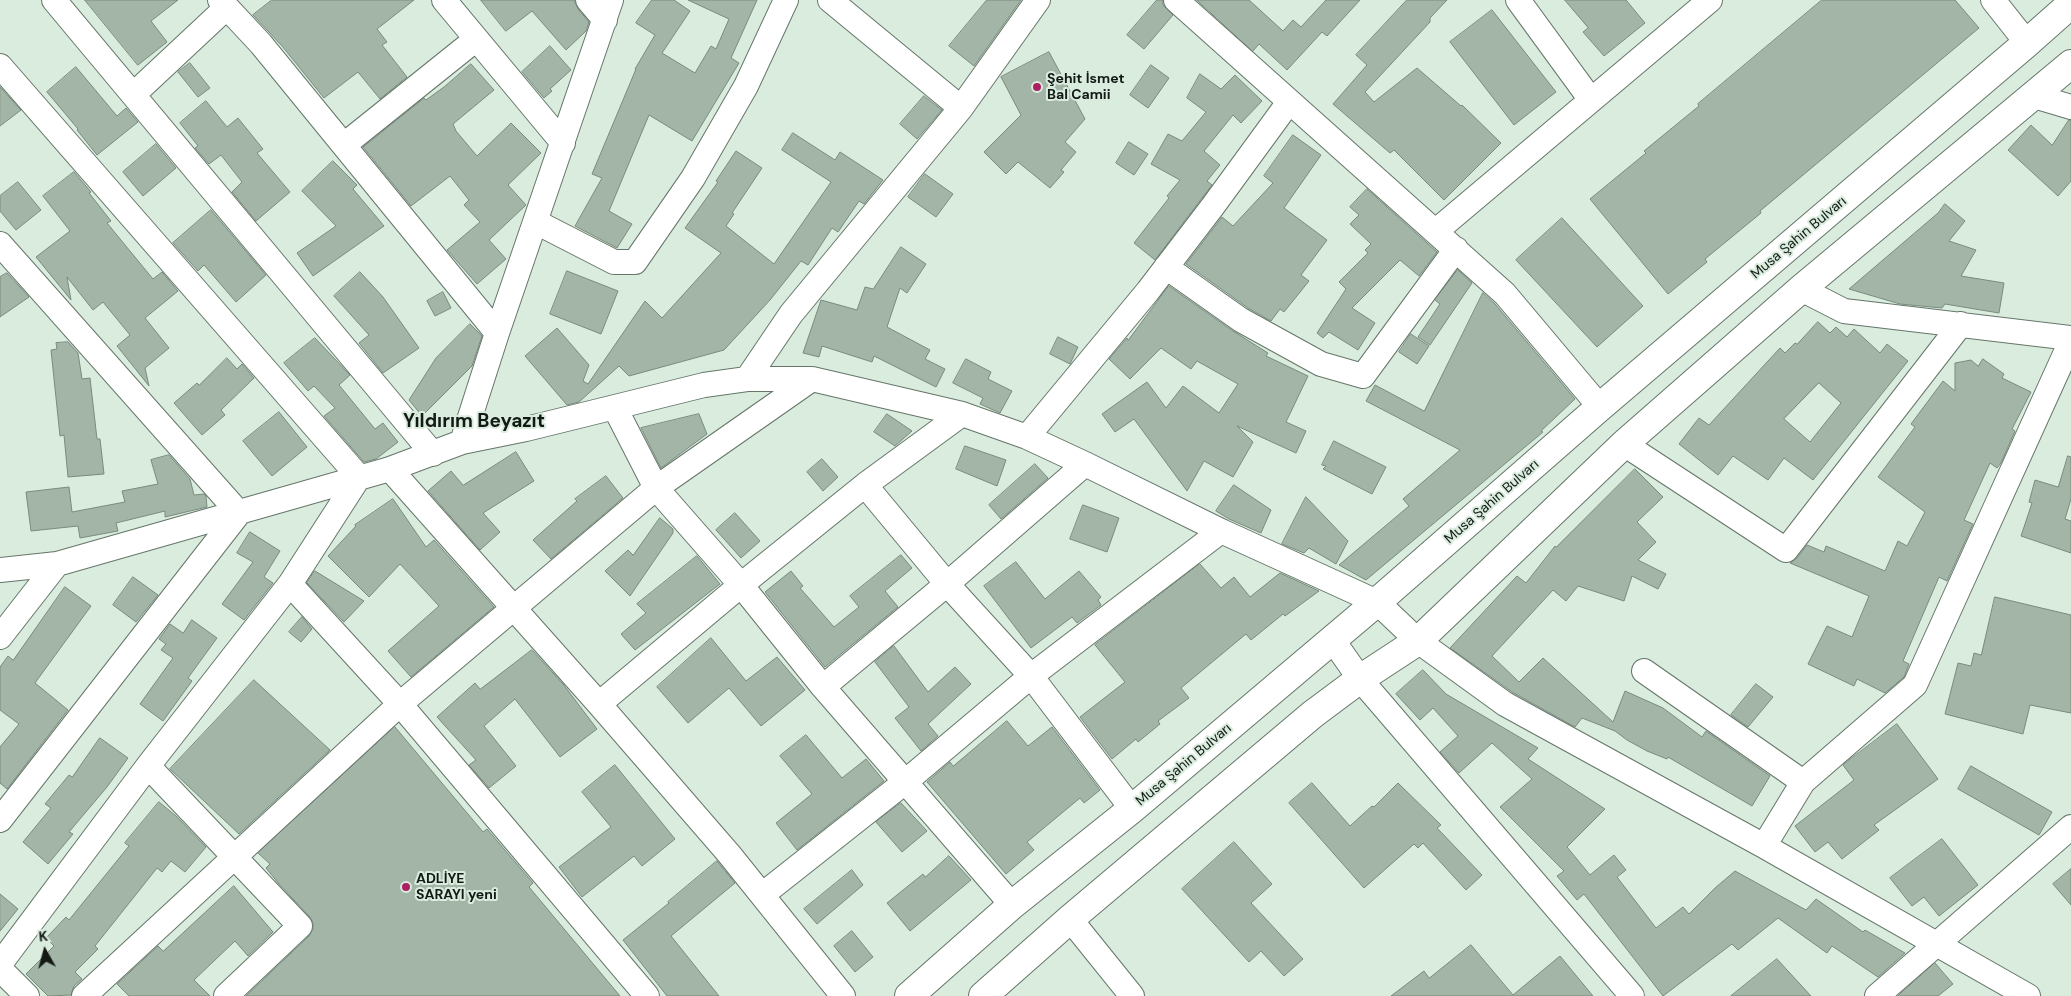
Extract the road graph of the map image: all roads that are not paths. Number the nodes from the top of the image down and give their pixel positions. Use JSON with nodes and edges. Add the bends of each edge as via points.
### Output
{"nodes":[{"id":1,"x":54,"y":0,"type":"edge"},
{"id":2,"x":444,"y":0,"type":"edge"},
{"id":3,"x":588,"y":0,"type":"edge"},
{"id":4,"x":786,"y":0,"type":"edge"},
{"id":5,"x":831,"y":0,"type":"edge"},
{"id":6,"x":1038,"y":0,"type":"edge"},
{"id":7,"x":1176,"y":0,"type":"edge"},
{"id":8,"x":1518,"y":0,"type":"edge"},
{"id":9,"x":1710,"y":0,"type":"edge"},
{"id":10,"x":1993,"y":0,"type":"edge"},
{"id":11,"x":223,"y":4,"type":"edge"},
{"id":12,"x":2071,"y":4,"type":"edge"},
{"id":13,"x":608,"y":10,"type":"edge"},
{"id":14,"x":475,"y":40,"type":"junction"},
{"id":15,"x":2027,"y":43,"type":"junction"},
{"id":16,"x":2071,"y":64,"type":"edge"},
{"id":17,"x":0,"y":66,"type":"edge"},
{"id":18,"x":134,"y":94,"type":"junction"},
{"id":19,"x":2034,"y":96,"type":"junction"},
{"id":20,"x":1592,"y":100,"type":"junction"},
{"id":21,"x":1289,"y":102,"type":"junction"},
{"id":22,"x":2071,"y":107,"type":"edge"},
{"id":23,"x":961,"y":108,"type":"junction"},
{"id":24,"x":562,"y":143,"type":"junction"},
{"id":25,"x":344,"y":145,"type":"junction"},
{"id":26,"x":536,"y":222,"type":"junction"},
{"id":27,"x":1436,"y":231,"type":"junction"},
{"id":28,"x":1456,"y":249,"type":"junction"},
{"id":29,"x":3,"y":252,"type":"edge"},
{"id":30,"x":1166,"y":267,"type":"junction"},
{"id":31,"x":1801,"y":289,"type":"junction"},
{"id":32,"x":1961,"y":324,"type":"junction"},
{"id":33,"x":497,"y":333,"type":"junction"},
{"id":34,"x":2071,"y":340,"type":"edge"},
{"id":35,"x":747,"y":379,"type":"junction"},
{"id":36,"x":812,"y":379,"type":"junction"},
{"id":37,"x":1600,"y":407,"type":"junction"},
{"id":38,"x":615,"y":408,"type":"junction"},
{"id":39,"x":962,"y":414,"type":"junction"},
{"id":40,"x":1027,"y":437,"type":"junction"},
{"id":41,"x":462,"y":442,"type":"junction"},
{"id":42,"x":1624,"y":444,"type":"junction"},
{"id":43,"x":433,"y":454,"type":"junction"},
{"id":44,"x":1085,"y":464,"type":"junction"},
{"id":45,"x":390,"y":469,"type":"junction"},
{"id":46,"x":353,"y":479,"type":"junction"},
{"id":47,"x":865,"y":485,"type":"junction"},
{"id":48,"x":656,"y":488,"type":"junction"},
{"id":49,"x":239,"y":513,"type":"junction"},
{"id":50,"x":1221,"y":531,"type":"junction"},
{"id":51,"x":57,"y":564,"type":"junction"},
{"id":52,"x":0,"y":570,"type":"edge"},
{"id":53,"x":290,"y":584,"type":"junction"},
{"id":54,"x":947,"y":584,"type":"junction"},
{"id":55,"x":741,"y":585,"type":"junction"},
{"id":56,"x":1377,"y":602,"type":"junction"},
{"id":57,"x":514,"y":609,"type":"junction"},
{"id":58,"x":0,"y":637,"type":"edge"},
{"id":59,"x":1332,"y":640,"type":"junction"},
{"id":60,"x":1418,"y":641,"type":"junction"},
{"id":61,"x":1644,"y":671,"type":"dead end"},
{"id":62,"x":1031,"y":676,"type":"junction"},
{"id":63,"x":1360,"y":678,"type":"junction"},
{"id":64,"x":823,"y":687,"type":"junction"},
{"id":65,"x":400,"y":704,"type":"junction"},
{"id":66,"x":599,"y":704,"type":"junction"},
{"id":67,"x":148,"y":766,"type":"junction"},
{"id":68,"x":905,"y":782,"type":"junction"},
{"id":69,"x":1803,"y":782,"type":"junction"},
{"id":70,"x":1132,"y":809,"type":"junction"},
{"id":71,"x":0,"y":820,"type":"edge"},
{"id":72,"x":2071,"y":827,"type":"edge"},
{"id":73,"x":1764,"y":846,"type":"junction"},
{"id":74,"x":235,"y":855,"type":"junction"},
{"id":75,"x":762,"y":896,"type":"junction"},
{"id":76,"x":1012,"y":905,"type":"junction"},
{"id":77,"x":1070,"y":919,"type":"junction"},
{"id":78,"x":0,"y":944,"type":"edge"},
{"id":79,"x":1937,"y":946,"type":"junction"},
{"id":80,"x":0,"y":964,"type":"edge"},
{"id":81,"x":0,"y":969,"type":"edge"},
{"id":82,"x":27,"y":996,"type":"edge"},
{"id":83,"x":84,"y":996,"type":"edge"},
{"id":84,"x":226,"y":996,"type":"edge"},
{"id":85,"x":647,"y":996,"type":"edge"},
{"id":86,"x":843,"y":996,"type":"edge"},
{"id":87,"x":909,"y":996,"type":"edge"},
{"id":88,"x":983,"y":996,"type":"edge"},
{"id":89,"x":995,"y":996,"type":"edge"},
{"id":90,"x":1132,"y":996,"type":"edge"},
{"id":91,"x":1632,"y":996,"type":"edge"},
{"id":92,"x":1877,"y":996,"type":"edge"},
{"id":93,"x":2028,"y":996,"type":"edge"}],
"edges":[{"from":1,"to":18,"type":"street"},
{"from":2,"to":14,"type":"street"},
{"from":3,"to":13,"type":"street"},
{"from":4,"to":26,"type":"street","via":[[746,86],[703,161],[635,262],[614,262]]},
{"from":5,"to":23,"type":"street"},
{"from":6,"to":23,"type":"street"},
{"from":7,"to":21,"type":"street"},
{"from":8,"to":20,"type":"street"},
{"from":9,"to":20,"type":"street"},
{"from":10,"to":15,"type":"street"},
{"from":11,"to":18,"type":"street"},
{"from":11,"to":25,"type":"street","via":[[261,44]]},
{"from":12,"to":15,"type":"main road","name":"Musa Şahin Bulvarı"},
{"from":13,"to":24,"type":"street"},
{"from":14,"to":24,"type":"street"},
{"from":14,"to":25,"type":"street"},
{"from":15,"to":37,"type":"main road","name":"Musa Şahin Bulvarı"},
{"from":16,"to":19,"type":"main road"},
{"from":17,"to":46,"type":"street"},
{"from":18,"to":43,"type":"street"},
{"from":19,"to":22,"type":"street"},
{"from":19,"to":31,"type":"main road"},
{"from":20,"to":27,"type":"street"},
{"from":21,"to":27,"type":"street"},
{"from":21,"to":30,"type":"street"},
{"from":23,"to":35,"type":"street","via":[[791,314]]},
{"from":24,"to":26,"type":"street"},
{"from":25,"to":33,"type":"street"},
{"from":26,"to":33,"type":"street"},
{"from":27,"to":28,"type":"street"},
{"from":28,"to":30,"type":"street","via":[[1363,376],[1322,364],[1241,320]]},
{"from":28,"to":37,"type":"street","via":[[1505,294]]},
{"from":29,"to":49,"type":"street"},
{"from":30,"to":40,"type":"street"},
{"from":31,"to":32,"type":"street","via":[[1844,311]]},
{"from":31,"to":42,"type":"main road"},
{"from":32,"to":34,"type":"street"},
{"from":32,"to":42,"type":"street","via":[[1786,550]]},
{"from":33,"to":41,"type":"street"},
{"from":34,"to":69,"type":"street","via":[[1915,686]]},
{"from":35,"to":36,"type":"street"},
{"from":35,"to":38,"type":"street","via":[[704,385]]},
{"from":36,"to":39,"type":"street"},
{"from":36,"to":48,"type":"street"},
{"from":37,"to":56,"type":"main road","name":"Musa Şahin Bulvarı"},
{"from":38,"to":41,"type":"street"},
{"from":38,"to":48,"type":"street"},
{"from":39,"to":40,"type":"street"},
{"from":39,"to":47,"type":"street"},
{"from":40,"to":44,"type":"street"},
{"from":41,"to":43,"type":"street"},
{"from":42,"to":60,"type":"main road"},
{"from":43,"to":45,"type":"street"},
{"from":44,"to":50,"type":"street"},
{"from":44,"to":54,"type":"street"},
{"from":45,"to":46,"type":"street"},
{"from":45,"to":57,"type":"street"},
{"from":46,"to":49,"type":"street"},
{"from":46,"to":53,"type":"street"},
{"from":46,"to":78,"type":"street","via":[[249,626]]},
{"from":47,"to":54,"type":"street"},
{"from":47,"to":55,"type":"street"},
{"from":48,"to":55,"type":"street"},
{"from":48,"to":57,"type":"street"},
{"from":49,"to":51,"type":"street"},
{"from":49,"to":71,"type":"street"},
{"from":50,"to":56,"type":"street"},
{"from":50,"to":62,"type":"street"},
{"from":51,"to":52,"type":"street"},
{"from":51,"to":58,"type":"street"},
{"from":53,"to":65,"type":"street"},
{"from":53,"to":67,"type":"street"},
{"from":54,"to":62,"type":"street"},
{"from":54,"to":64,"type":"street"},
{"from":55,"to":64,"type":"street"},
{"from":55,"to":66,"type":"street"},
{"from":56,"to":59,"type":"main road","name":"Musa Şahin Bulvarı"},
{"from":56,"to":60,"type":"street"},
{"from":57,"to":65,"type":"street"},
{"from":57,"to":66,"type":"street"},
{"from":59,"to":63,"type":"street"},
{"from":59,"to":70,"type":"main road","name":"Musa Şahin Bulvarı"},
{"from":60,"to":63,"type":"main road"},
{"from":60,"to":73,"type":"street","via":[[1505,704]]},
{"from":61,"to":69,"type":"street"},
{"from":62,"to":68,"type":"street"},
{"from":62,"to":70,"type":"street"},
{"from":63,"to":77,"type":"main road"},
{"from":63,"to":91,"type":"street"},
{"from":64,"to":68,"type":"street"},
{"from":65,"to":74,"type":"street"},
{"from":65,"to":85,"type":"street"},
{"from":66,"to":75,"type":"street"},
{"from":67,"to":74,"type":"street"},
{"from":67,"to":80,"type":"street"},
{"from":68,"to":75,"type":"street"},
{"from":68,"to":76,"type":"street"},
{"from":69,"to":73,"type":"street"},
{"from":70,"to":76,"type":"main road","name":"Musa Şahin Bulvarı"},
{"from":72,"to":79,"type":"street"},
{"from":73,"to":79,"type":"street"},
{"from":74,"to":83,"type":"street"},
{"from":74,"to":84,"type":"street","via":[[300,926]]},
{"from":75,"to":86,"type":"street"},
{"from":76,"to":87,"type":"main road","name":"Musa Şahin Bulvarı"},
{"from":77,"to":88,"type":"main road"},
{"from":77,"to":89,"type":"main road","via":[[1017,977]]},
{"from":77,"to":90,"type":"street"},
{"from":79,"to":92,"type":"street"},
{"from":79,"to":93,"type":"street"},
{"from":81,"to":82,"type":"street"}]}
